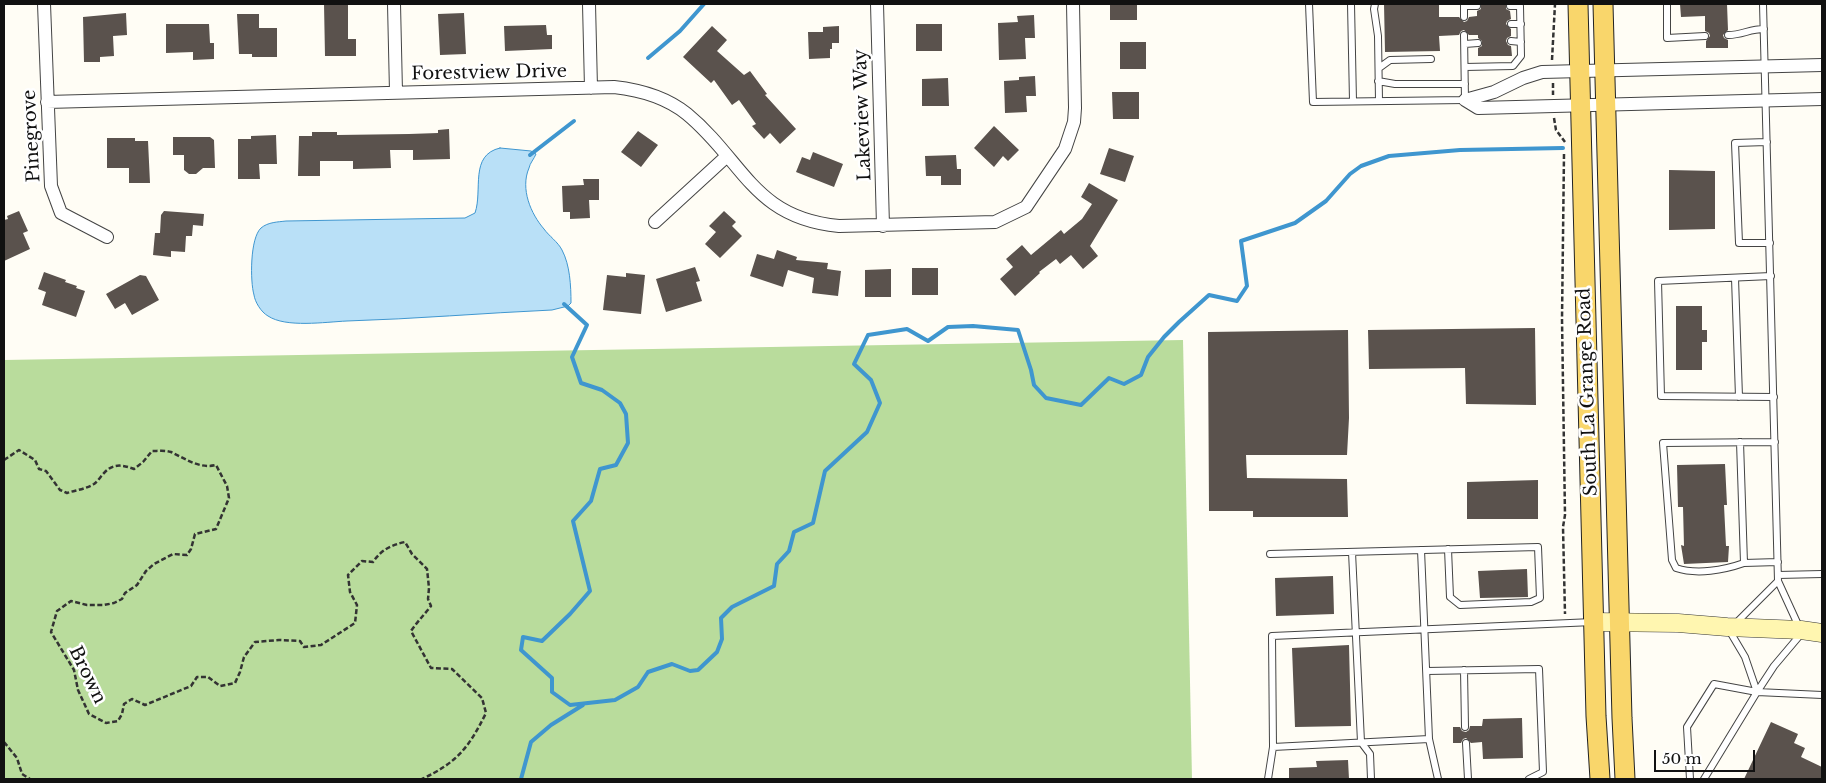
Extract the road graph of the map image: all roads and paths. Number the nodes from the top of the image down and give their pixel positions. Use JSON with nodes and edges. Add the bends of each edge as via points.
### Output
{"nodes":[{"id":1,"x":44,"y":4,"type":"edge"},
{"id":2,"x":394,"y":4,"type":"edge"},
{"id":3,"x":589,"y":4,"type":"edge"},
{"id":4,"x":877,"y":4,"type":"edge"},
{"id":5,"x":1073,"y":4,"type":"edge"},
{"id":6,"x":1309,"y":4,"type":"edge"},
{"id":7,"x":1352,"y":4,"type":"edge"},
{"id":8,"x":1376,"y":4,"type":"edge"},
{"id":9,"x":1555,"y":4,"type":"edge"},
{"id":10,"x":1578,"y":4,"type":"edge"},
{"id":11,"x":1603,"y":4,"type":"edge"},
{"id":12,"x":1667,"y":4,"type":"edge"},
{"id":13,"x":1763,"y":4,"type":"edge"},
{"id":14,"x":1464,"y":5,"type":"edge"},
{"id":15,"x":1520,"y":5,"type":"edge"},
{"id":16,"x":1477,"y":6,"type":"dead end"},
{"id":17,"x":1510,"y":6,"type":"dead end"},
{"id":18,"x":1464,"y":17,"type":"dead end"},
{"id":19,"x":1511,"y":24,"type":"dead end"},
{"id":20,"x":1520,"y":24,"type":"junction"},
{"id":21,"x":1764,"y":29,"type":"junction"},
{"id":22,"x":1464,"y":35,"type":"dead end"},
{"id":23,"x":1728,"y":35,"type":"dead end"},
{"id":24,"x":1706,"y":36,"type":"dead end"},
{"id":25,"x":1511,"y":41,"type":"dead end"},
{"id":26,"x":1521,"y":42,"type":"junction"},
{"id":27,"x":1478,"y":43,"type":"dead end"},
{"id":28,"x":1464,"y":44,"type":"junction"},
{"id":29,"x":1431,"y":59,"type":"dead end"},
{"id":30,"x":1822,"y":65,"type":"edge"},
{"id":31,"x":1465,"y":67,"type":"junction"},
{"id":32,"x":1765,"y":67,"type":"junction"},
{"id":33,"x":1379,"y":68,"type":"junction"},
{"id":34,"x":1579,"y":71,"type":"junction"},
{"id":35,"x":1604,"y":71,"type":"junction"},
{"id":36,"x":1552,"y":72,"type":"junction"},
{"id":37,"x":1378,"y":81,"type":"junction"},
{"id":38,"x":1465,"y":84,"type":"junction"},
{"id":39,"x":591,"y":88,"type":"junction"},
{"id":40,"x":396,"y":92,"type":"junction"},
{"id":41,"x":1822,"y":99,"type":"edge"},
{"id":42,"x":1465,"y":100,"type":"junction"},
{"id":43,"x":1766,"y":100,"type":"junction"},
{"id":44,"x":1353,"y":101,"type":"junction"},
{"id":45,"x":1379,"y":101,"type":"junction"},
{"id":46,"x":46,"y":102,"type":"junction"},
{"id":47,"x":1606,"y":104,"type":"junction"},
{"id":48,"x":1580,"y":105,"type":"junction"},
{"id":49,"x":1554,"y":106,"type":"junction"},
{"id":50,"x":1767,"y":142,"type":"junction"},
{"id":51,"x":727,"y":156,"type":"junction"},
{"id":52,"x":655,"y":222,"type":"dead end"},
{"id":53,"x":883,"y":226,"type":"junction"},
{"id":54,"x":107,"y":237,"type":"dead end"},
{"id":55,"x":1770,"y":243,"type":"junction"},
{"id":56,"x":1771,"y":276,"type":"junction"},
{"id":57,"x":1735,"y":278,"type":"junction"},
{"id":58,"x":1739,"y":397,"type":"junction"},
{"id":59,"x":1774,"y":397,"type":"junction"},
{"id":60,"x":1740,"y":442,"type":"junction"},
{"id":61,"x":1775,"y":442,"type":"junction"},
{"id":62,"x":4,"y":460,"type":"edge"},
{"id":63,"x":1448,"y":549,"type":"junction"},
{"id":64,"x":1421,"y":550,"type":"junction"},
{"id":65,"x":1352,"y":552,"type":"junction"},
{"id":66,"x":1270,"y":554,"type":"dead end"},
{"id":67,"x":1778,"y":562,"type":"junction"},
{"id":68,"x":1744,"y":563,"type":"junction"},
{"id":69,"x":1822,"y":574,"type":"edge"},
{"id":70,"x":1778,"y":578,"type":"junction"},
{"id":71,"x":1594,"y":622,"type":"junction"},
{"id":72,"x":1619,"y":622,"type":"junction"},
{"id":73,"x":1566,"y":623,"type":"junction"},
{"id":74,"x":1730,"y":627,"type":"junction"},
{"id":75,"x":1425,"y":630,"type":"junction"},
{"id":76,"x":1803,"y":630,"type":"junction"},
{"id":77,"x":1355,"y":632,"type":"junction"},
{"id":78,"x":1822,"y":633,"type":"edge"},
{"id":79,"x":1464,"y":670,"type":"junction"},
{"id":80,"x":1427,"y":671,"type":"junction"},
{"id":81,"x":1757,"y":692,"type":"junction"},
{"id":82,"x":1822,"y":695,"type":"edge"},
{"id":83,"x":1465,"y":726,"type":"dead end"},
{"id":84,"x":1429,"y":739,"type":"junction"},
{"id":85,"x":4,"y":742,"type":"edge"},
{"id":86,"x":1361,"y":742,"type":"junction"},
{"id":87,"x":1466,"y":743,"type":"dead end"},
{"id":88,"x":1273,"y":747,"type":"junction"},
{"id":89,"x":30,"y":779,"type":"edge"},
{"id":90,"x":422,"y":779,"type":"edge"},
{"id":91,"x":1268,"y":779,"type":"edge"},
{"id":92,"x":1371,"y":779,"type":"edge"},
{"id":93,"x":1438,"y":779,"type":"edge"},
{"id":94,"x":1468,"y":779,"type":"edge"},
{"id":95,"x":1529,"y":779,"type":"edge"},
{"id":96,"x":1600,"y":779,"type":"edge"},
{"id":97,"x":1625,"y":779,"type":"edge"},
{"id":98,"x":1690,"y":779,"type":"edge"},
{"id":99,"x":1704,"y":779,"type":"edge"}],
"edges":[{"from":1,"to":46,"type":"street","name":"Pinegrove"},
{"from":2,"to":40,"type":"street"},
{"from":3,"to":39,"type":"street"},
{"from":4,"to":53,"type":"street","name":"Lakeview Way"},
{"from":5,"to":53,"type":"street","name":"Forestview Drive","via":[[1074,122],[1065,150],[1026,207],[995,222]]},
{"from":6,"to":44,"type":"lane","via":[[1312,102]]},
{"from":7,"to":44,"type":"lane"},
{"from":8,"to":33,"type":"lane"},
{"from":9,"to":36,"type":"path"},
{"from":10,"to":34,"type":"main road","name":"South La Grange Road"},
{"from":11,"to":35,"type":"main road","name":"South La Grange Road"},
{"from":12,"to":24,"type":"lane","via":[[1667,38]]},
{"from":13,"to":21,"type":"lane"},
{"from":14,"to":16,"type":"lane"},
{"from":14,"to":18,"type":"lane"},
{"from":15,"to":17,"type":"lane"},
{"from":15,"to":20,"type":"lane"},
{"from":19,"to":20,"type":"lane"},
{"from":20,"to":26,"type":"lane"},
{"from":21,"to":23,"type":"lane"},
{"from":21,"to":32,"type":"lane"},
{"from":22,"to":28,"type":"lane"},
{"from":25,"to":26,"type":"lane"},
{"from":26,"to":31,"type":"lane","via":[[1521,56],[1513,66]]},
{"from":27,"to":28,"type":"lane"},
{"from":28,"to":31,"type":"lane"},
{"from":29,"to":33,"type":"lane","via":[[1390,60]]},
{"from":30,"to":32,"type":"street"},
{"from":31,"to":38,"type":"lane"},
{"from":32,"to":35,"type":"street"},
{"from":32,"to":43,"type":"lane"},
{"from":33,"to":37,"type":"lane"},
{"from":34,"to":35,"type":"street"},
{"from":34,"to":36,"type":"street"},
{"from":34,"to":48,"type":"main road","name":"South La Grange Road"},
{"from":35,"to":47,"type":"main road","name":"South La Grange Road"},
{"from":36,"to":42,"type":"street","via":[[1523,78],[1494,92]]},
{"from":36,"to":49,"type":"path"},
{"from":37,"to":38,"type":"lane"},
{"from":37,"to":45,"type":"lane"},
{"from":38,"to":42,"type":"lane"},
{"from":39,"to":40,"type":"street","name":"Forestview Drive"},
{"from":39,"to":51,"type":"street","name":"Forestview Drive","via":[[629,89],[662,99],[687,114]]},
{"from":40,"to":46,"type":"street","name":"Forestview Drive"},
{"from":41,"to":43,"type":"street"},
{"from":42,"to":45,"type":"lane"},
{"from":42,"to":49,"type":"street","via":[[1478,108]]},
{"from":43,"to":47,"type":"street"},
{"from":43,"to":50,"type":"lane"},
{"from":44,"to":45,"type":"lane"},
{"from":46,"to":54,"type":"street","name":"Pinegrove","via":[[49,174],[61,212]]},
{"from":47,"to":48,"type":"street"},
{"from":47,"to":72,"type":"main road","name":"South La Grange Road"},
{"from":48,"to":49,"type":"street"},
{"from":48,"to":71,"type":"main road","name":"South La Grange Road"},
{"from":49,"to":73,"type":"path","via":[[1556,130],[1565,141],[1562,318]]},
{"from":50,"to":55,"type":"lane"},
{"from":50,"to":55,"type":"lane","via":[[1735,143],[1739,243]]},
{"from":51,"to":52,"type":"street"},
{"from":51,"to":53,"type":"street","name":"Forestview Drive","via":[[769,202],[785,211],[827,225]]},
{"from":55,"to":56,"type":"lane"},
{"from":56,"to":57,"type":"lane"},
{"from":56,"to":59,"type":"lane"},
{"from":57,"to":58,"type":"lane"},
{"from":57,"to":58,"type":"lane","via":[[1658,281],[1662,396]]},
{"from":58,"to":59,"type":"lane"},
{"from":59,"to":61,"type":"lane"},
{"from":60,"to":61,"type":"lane"},
{"from":60,"to":68,"type":"lane"},
{"from":60,"to":68,"type":"lane","via":[[1663,443],[1672,560],[1676,568],[1686,571],[1728,569]]},
{"from":61,"to":67,"type":"lane"},
{"from":62,"to":90,"type":"path","name":"Brown","via":[[19,450],[35,460],[39,469],[46,472],[60,490],[68,493],[86,488],[114,466],[134,469],[152,451],[170,452],[199,465],[216,465],[227,486],[229,498],[216,529],[195,534],[187,554],[173,554],[154,564],[137,585],[114,603],[71,601],[57,611],[51,632],[74,670],[78,690],[89,714],[106,723],[118,721],[124,704],[132,699],[145,705],[190,686],[198,678],[208,677],[220,686],[235,683],[244,656],[255,642],[279,640],[300,641],[304,647],[321,645],[356,623],[357,605],[350,592],[348,575],[362,561],[373,562],[393,544],[405,542],[427,569],[431,606],[412,631],[431,668],[452,669],[482,698],[486,713],[460,755]]},
{"from":63,"to":63,"type":"lane","via":[[1450,597],[1460,604],[1531,602],[1540,598],[1538,547]]},
{"from":63,"to":64,"type":"lane"},
{"from":64,"to":65,"type":"lane"},
{"from":64,"to":75,"type":"lane"},
{"from":65,"to":66,"type":"lane"},
{"from":65,"to":77,"type":"lane"},
{"from":67,"to":68,"type":"lane"},
{"from":67,"to":70,"type":"lane"},
{"from":69,"to":70,"type":"lane"},
{"from":70,"to":74,"type":"lane"},
{"from":70,"to":76,"type":"lane"},
{"from":71,"to":72,"type":"street"},
{"from":71,"to":73,"type":"lane"},
{"from":71,"to":96,"type":"main road","name":"South La Grange Road"},
{"from":72,"to":74,"type":"street"},
{"from":72,"to":97,"type":"main road","name":"South La Grange Road"},
{"from":73,"to":75,"type":"lane"},
{"from":74,"to":76,"type":"street"},
{"from":74,"to":81,"type":"lane"},
{"from":75,"to":77,"type":"lane"},
{"from":75,"to":80,"type":"lane"},
{"from":76,"to":78,"type":"street"},
{"from":76,"to":81,"type":"lane"},
{"from":77,"to":86,"type":"lane"},
{"from":77,"to":88,"type":"lane","via":[[1272,636]]},
{"from":79,"to":80,"type":"lane"},
{"from":79,"to":83,"type":"lane"},
{"from":79,"to":95,"type":"lane","via":[[1539,669],[1543,772]]},
{"from":80,"to":84,"type":"lane"},
{"from":81,"to":82,"type":"lane"},
{"from":81,"to":98,"type":"lane","via":[[1714,684],[1687,728]]},
{"from":81,"to":99,"type":"lane"},
{"from":84,"to":86,"type":"lane"},
{"from":84,"to":93,"type":"lane"},
{"from":85,"to":89,"type":"path","via":[[17,758],[22,774]]},
{"from":86,"to":88,"type":"lane"},
{"from":86,"to":92,"type":"lane","via":[[1370,754]]},
{"from":87,"to":94,"type":"lane"},
{"from":88,"to":91,"type":"lane"}]}
